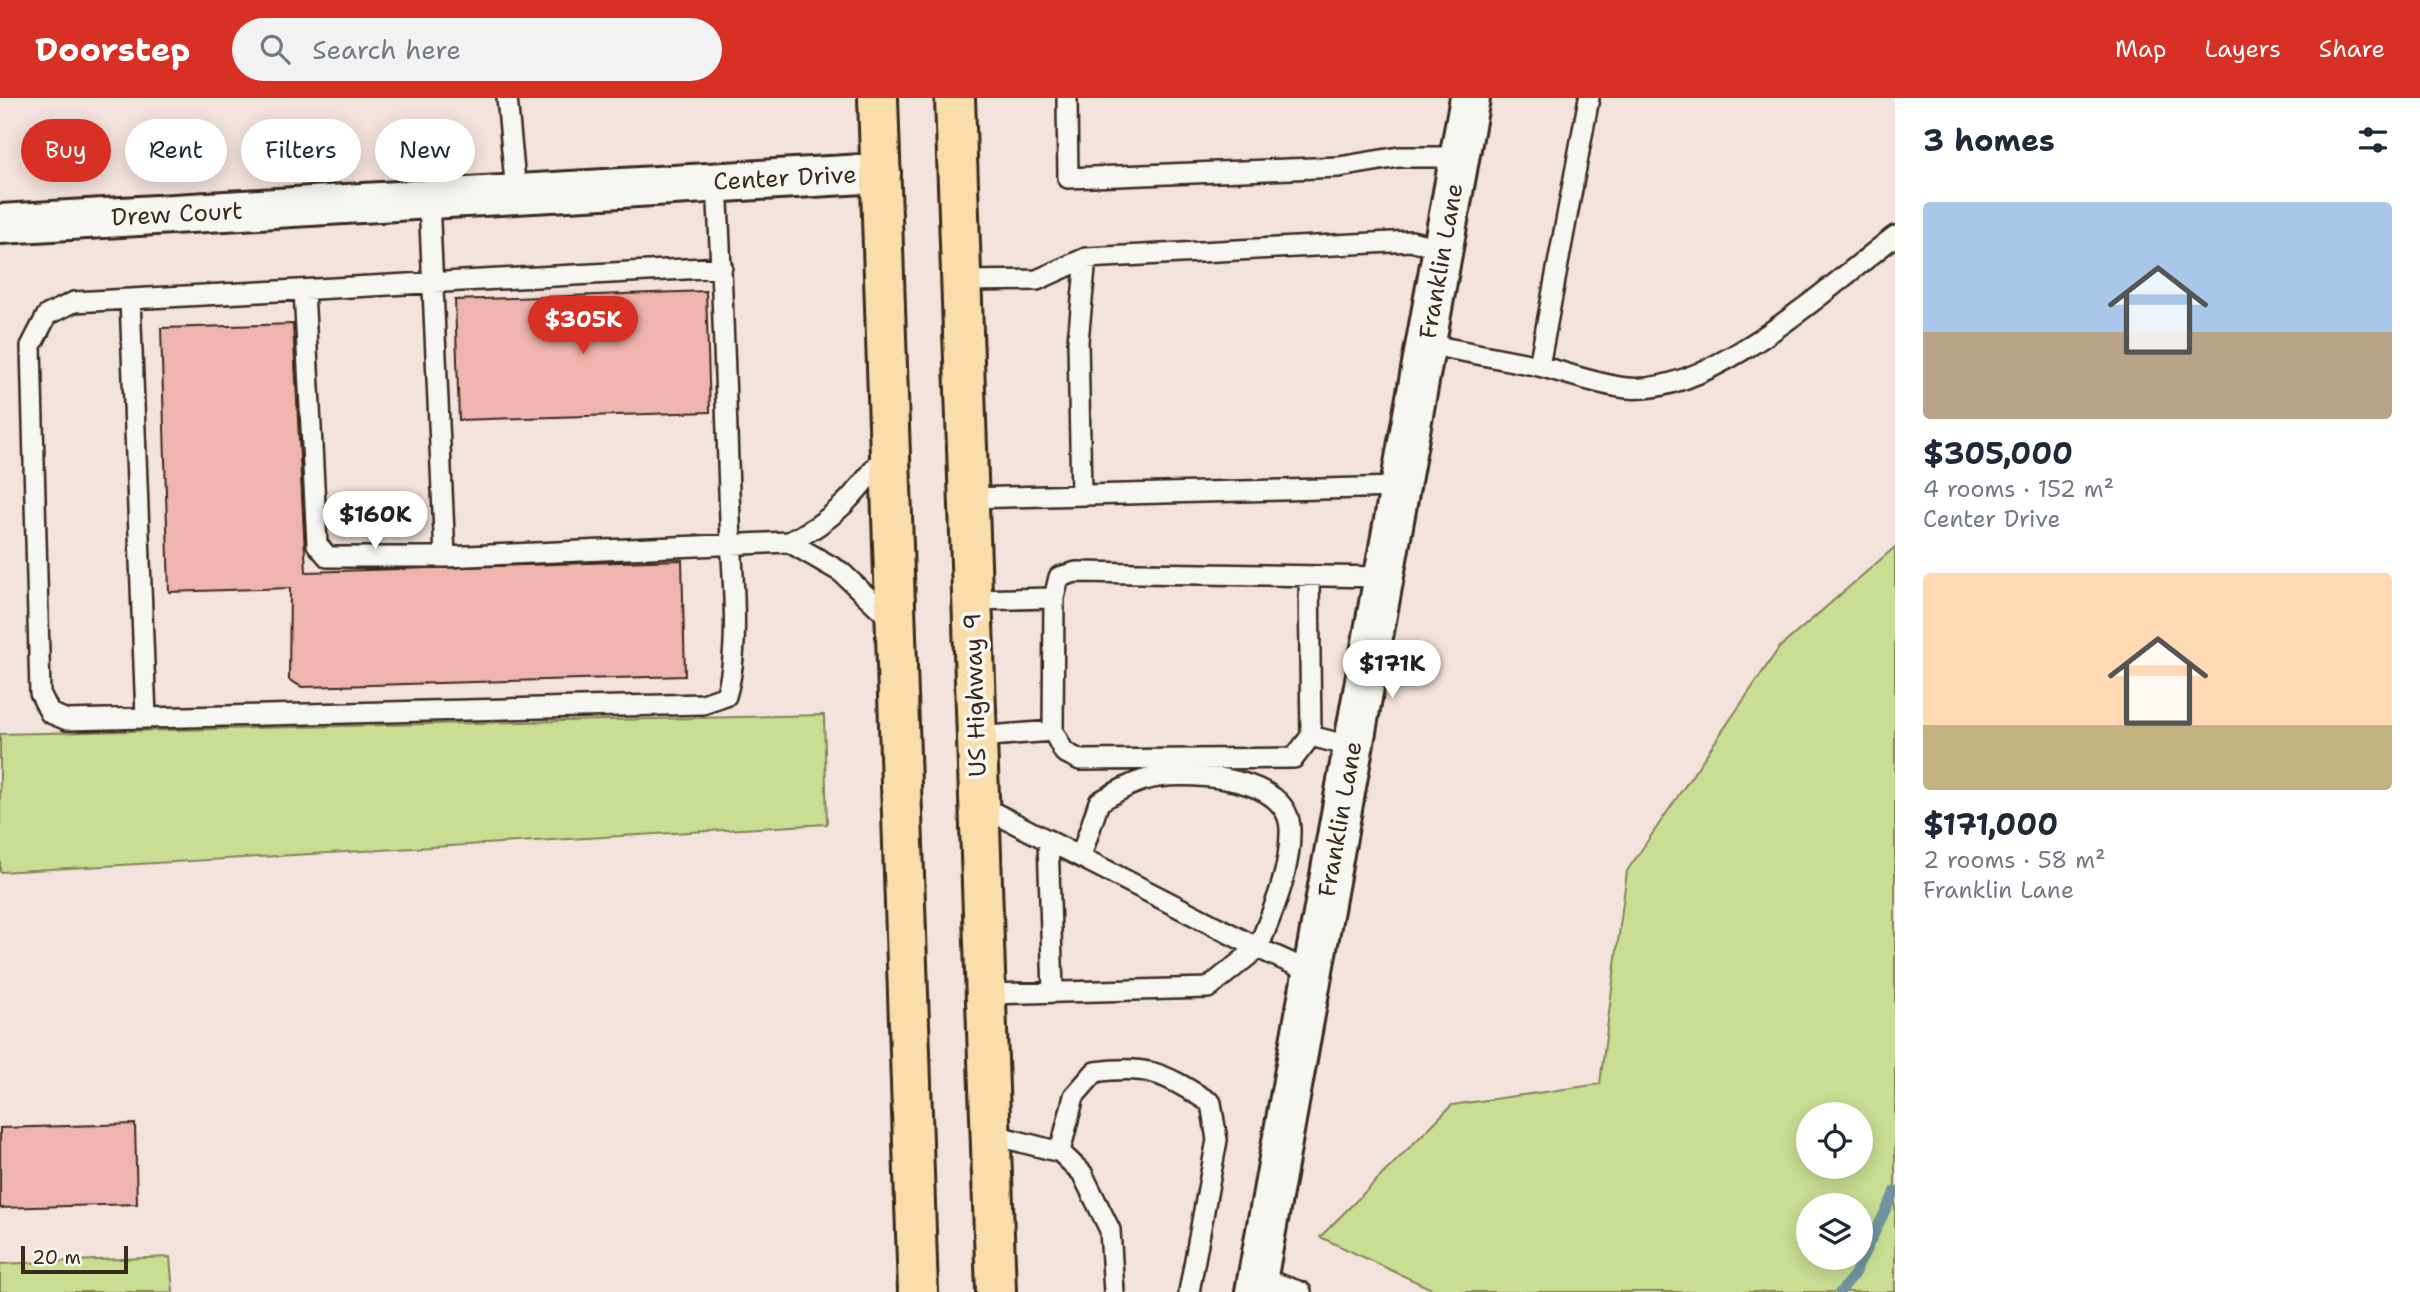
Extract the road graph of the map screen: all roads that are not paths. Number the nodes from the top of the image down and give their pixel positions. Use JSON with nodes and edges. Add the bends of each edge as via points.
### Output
{"nodes":[{"id":1,"x":507,"y":98,"type":"edge"},
{"id":2,"x":878,"y":98,"type":"edge"},
{"id":3,"x":955,"y":98,"type":"edge"},
{"id":4,"x":1067,"y":98,"type":"edge"},
{"id":5,"x":1470,"y":98,"type":"edge"},
{"id":6,"x":1589,"y":98,"type":"edge"},
{"id":7,"x":1459,"y":157,"type":"junction"},
{"id":8,"x":880,"y":173,"type":"junction"},
{"id":9,"x":717,"y":183,"type":"junction"},
{"id":10,"x":516,"y":192,"type":"junction"},
{"id":11,"x":429,"y":200,"type":"junction"},
{"id":12,"x":355,"y":204,"type":"joint"},
{"id":13,"x":0,"y":224,"type":"edge"},
{"id":14,"x":1895,"y":236,"type":"edge"},
{"id":15,"x":1443,"y":249,"type":"junction"},
{"id":16,"x":1086,"y":258,"type":"junction"},
{"id":17,"x":722,"y":267,"type":"junction"},
{"id":18,"x":961,"y":281,"type":"junction"},
{"id":19,"x":432,"y":283,"type":"junction"},
{"id":20,"x":304,"y":290,"type":"junction"},
{"id":21,"x":130,"y":299,"type":"junction"},
{"id":22,"x":1426,"y":344,"type":"junction"},
{"id":23,"x":1539,"y":366,"type":"junction"},
{"id":24,"x":890,"y":448,"type":"junction"},
{"id":25,"x":1400,"y":487,"type":"junction"},
{"id":26,"x":1081,"y":495,"type":"junction"},
{"id":27,"x":969,"y":498,"type":"junction"},
{"id":28,"x":789,"y":542,"type":"junction"},
{"id":29,"x":731,"y":543,"type":"junction"},
{"id":30,"x":445,"y":557,"type":"junction"},
{"id":31,"x":1309,"y":576,"type":"junction"},
{"id":32,"x":1384,"y":578,"type":"junction"},
{"id":33,"x":1054,"y":598,"type":"junction"},
{"id":34,"x":972,"y":600,"type":"junction"},
{"id":35,"x":895,"y":623,"type":"junction"},
{"id":36,"x":146,"y":717,"type":"junction"},
{"id":37,"x":1053,"y":731,"type":"junction"},
{"id":38,"x":1311,"y":736,"type":"junction"},
{"id":39,"x":977,"y":737,"type":"junction"},
{"id":40,"x":1353,"y":747,"type":"junction"},
{"id":41,"x":979,"y":805,"type":"junction"},
{"id":42,"x":1048,"y":840,"type":"junction"},
{"id":43,"x":1081,"y":856,"type":"junction"},
{"id":44,"x":1258,"y":948,"type":"junction"},
{"id":45,"x":1313,"y":973,"type":"junction"},
{"id":46,"x":1053,"y":992,"type":"junction"},
{"id":47,"x":986,"y":994,"type":"junction"},
{"id":48,"x":990,"y":1134,"type":"junction"},
{"id":49,"x":1060,"y":1152,"type":"junction"},
{"id":50,"x":1257,"y":1284,"type":"edge"},
{"id":51,"x":918,"y":1292,"type":"edge"},
{"id":52,"x":996,"y":1292,"type":"edge"},
{"id":53,"x":1114,"y":1292,"type":"edge"},
{"id":54,"x":1189,"y":1292,"type":"edge"},
{"id":55,"x":1301,"y":1292,"type":"edge"}],
"edges":[{"from":1,"to":10,"type":"lane"},
{"from":2,"to":8,"type":"highway"},
{"from":3,"to":18,"type":"highway","name":"US Highway 9"},
{"from":4,"to":7,"type":"lane","via":[[1068,178],[1339,167],[1399,157]]},
{"from":5,"to":7,"type":"street","name":"Franklin Lane"},
{"from":6,"to":23,"type":"lane"},
{"from":7,"to":15,"type":"street","name":"Franklin Lane"},
{"from":8,"to":9,"type":"street","name":"Center Drive"},
{"from":8,"to":24,"type":"highway"},
{"from":9,"to":10,"type":"street","name":"Center Drive"},
{"from":9,"to":17,"type":"lane"},
{"from":10,"to":11,"type":"street","name":"Center Drive"},
{"from":11,"to":12,"type":"street","name":"Center Drive"},
{"from":11,"to":19,"type":"lane"},
{"from":12,"to":13,"type":"street","name":"Drew Court"},
{"from":14,"to":23,"type":"lane","via":[[1754,343],[1699,375],[1667,386],[1627,388]]},
{"from":15,"to":16,"type":"lane","via":[[1411,241]]},
{"from":15,"to":22,"type":"street","name":"Franklin Lane"},
{"from":16,"to":18,"type":"lane","via":[[1037,280]]},
{"from":16,"to":26,"type":"lane","via":[[1079,341]]},
{"from":17,"to":19,"type":"lane"},
{"from":17,"to":29,"type":"lane"},
{"from":18,"to":27,"type":"highway","name":"US Highway 9"},
{"from":19,"to":20,"type":"lane"},
{"from":19,"to":30,"type":"lane"},
{"from":20,"to":21,"type":"lane"},
{"from":20,"to":30,"type":"lane","via":[[317,544],[328,557]]},
{"from":21,"to":36,"type":"lane"},
{"from":21,"to":36,"type":"lane","via":[[74,302],[47,315],[31,346],[40,693],[50,713],[67,720]]},
{"from":22,"to":23,"type":"lane"},
{"from":22,"to":25,"type":"street","name":"Franklin Lane"},
{"from":24,"to":28,"type":"lane","via":[[853,498],[814,531]]},
{"from":24,"to":35,"type":"highway"},
{"from":25,"to":26,"type":"lane"},
{"from":25,"to":32,"type":"street","name":"Franklin Lane"},
{"from":26,"to":27,"type":"lane"},
{"from":27,"to":34,"type":"highway","name":"US Highway 9"},
{"from":28,"to":29,"type":"lane"},
{"from":28,"to":35,"type":"lane","via":[[841,572]]},
{"from":29,"to":30,"type":"lane"},
{"from":29,"to":36,"type":"lane","via":[[733,673],[726,696],[703,704]]},
{"from":31,"to":32,"type":"lane"},
{"from":31,"to":33,"type":"lane","via":[[1076,572],[1059,577]]},
{"from":31,"to":38,"type":"lane"},
{"from":32,"to":40,"type":"street","name":"Franklin Lane"},
{"from":33,"to":34,"type":"lane"},
{"from":33,"to":37,"type":"lane"},
{"from":34,"to":39,"type":"highway","name":"US Highway 9"},
{"from":35,"to":51,"type":"highway"},
{"from":37,"to":38,"type":"lane","via":[[1064,752],[1080,760],[1294,758]]},
{"from":37,"to":39,"type":"lane"},
{"from":38,"to":40,"type":"lane"},
{"from":39,"to":41,"type":"highway","name":"US Highway 9"},
{"from":40,"to":45,"type":"street","name":"Franklin Lane"},
{"from":41,"to":42,"type":"lane"},
{"from":41,"to":47,"type":"highway","name":"US Highway 9"},
{"from":42,"to":43,"type":"lane"},
{"from":42,"to":46,"type":"lane"},
{"from":43,"to":44,"type":"lane"},
{"from":43,"to":44,"type":"lane","via":[[1099,802],[1126,786],[1158,777],[1214,777],[1261,789],[1280,804],[1291,827],[1280,891]]},
{"from":44,"to":45,"type":"lane"},
{"from":44,"to":46,"type":"lane","via":[[1208,988]]},
{"from":45,"to":50,"type":"street","name":"Franklin Lane"},
{"from":46,"to":47,"type":"lane"},
{"from":47,"to":48,"type":"highway","name":"US Highway 9"},
{"from":48,"to":49,"type":"lane"},
{"from":48,"to":52,"type":"highway","name":"US Highway 9"},
{"from":49,"to":53,"type":"lane","via":[[1082,1173],[1110,1230]]},
{"from":49,"to":54,"type":"lane","via":[[1074,1096],[1095,1072],[1130,1067],[1166,1075],[1211,1103],[1217,1140]]},
{"from":50,"to":55,"type":"lane"}]}
